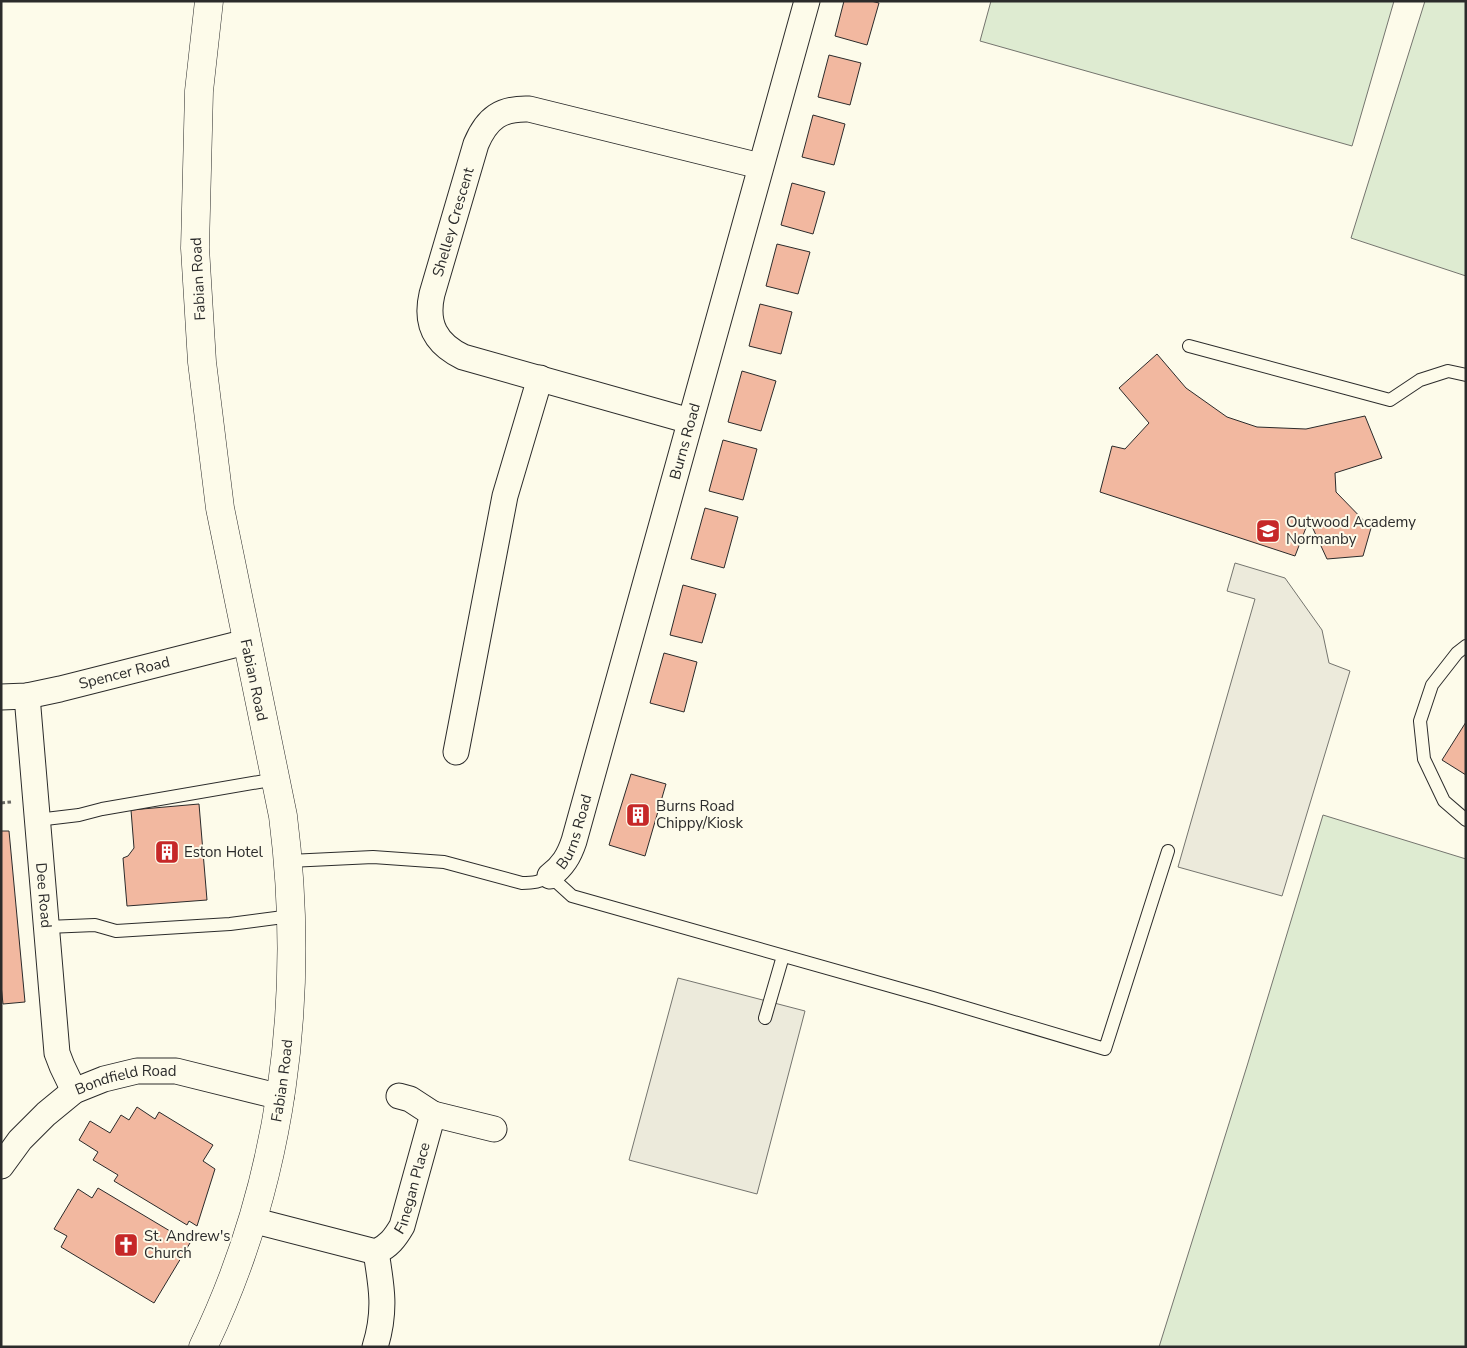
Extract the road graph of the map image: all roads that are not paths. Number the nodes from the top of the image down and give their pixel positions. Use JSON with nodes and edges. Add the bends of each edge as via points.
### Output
{"nodes":[{"id":1,"x":208,"y":1,"type":"edge"},
{"id":2,"x":806,"y":1,"type":"edge"},
{"id":3,"x":760,"y":166,"type":"junction"},
{"id":4,"x":1189,"y":346,"type":"dead end"},
{"id":5,"x":1466,"y":375,"type":"edge"},
{"id":6,"x":540,"y":378,"type":"junction"},
{"id":7,"x":690,"y":421,"type":"junction"},
{"id":8,"x":246,"y":642,"type":"junction"},
{"id":9,"x":1466,"y":646,"type":"edge"},
{"id":10,"x":27,"y":696,"type":"junction"},
{"id":11,"x":1,"y":698,"type":"edge"},
{"id":12,"x":456,"y":752,"type":"dead end"},
{"id":13,"x":276,"y":779,"type":"junction"},
{"id":14,"x":37,"y":820,"type":"junction"},
{"id":15,"x":1466,"y":820,"type":"edge"},
{"id":16,"x":1168,"y":851,"type":"dead end"},
{"id":17,"x":289,"y":861,"type":"junction"},
{"id":18,"x":550,"y":876,"type":"junction"},
{"id":19,"x":291,"y":916,"type":"junction"},
{"id":20,"x":47,"y":927,"type":"junction"},
{"id":21,"x":783,"y":956,"type":"junction"},
{"id":22,"x":765,"y":1018,"type":"dead end"},
{"id":23,"x":74,"y":1091,"type":"junction"},
{"id":24,"x":399,"y":1096,"type":"dead end"},
{"id":25,"x":281,"y":1097,"type":"junction"},
{"id":26,"x":433,"y":1114,"type":"junction"},
{"id":27,"x":494,"y":1129,"type":"dead end"},
{"id":28,"x":1,"y":1166,"type":"edge"},
{"id":29,"x":252,"y":1220,"type":"junction"},
{"id":30,"x":376,"y":1252,"type":"junction"},
{"id":31,"x":204,"y":1347,"type":"edge"},
{"id":32,"x":375,"y":1347,"type":"edge"}],
"edges":[{"from":1,"to":8,"type":"street","name":"Fabian Road","via":[[198,91],[196,258],[202,362],[220,508]]},
{"from":2,"to":3,"type":"street","name":"Burns Road"},
{"from":3,"to":6,"type":"street","name":"Shelley Crescent","via":[[530,109],[515,108],[490,120],[476,144],[432,294],[430,319],[441,343],[451,352]]},
{"from":3,"to":7,"type":"street","name":"Burns Road"},
{"from":4,"to":5,"type":"lane","via":[[1390,400],[1420,380],[1448,371]]},
{"from":6,"to":7,"type":"street","name":"Shelley Crescent"},
{"from":6,"to":12,"type":"street","via":[[505,496]]},
{"from":7,"to":18,"type":"street","name":"Burns Road","via":[[574,841],[568,857]]},
{"from":8,"to":10,"type":"street","name":"Spencer Road"},
{"from":8,"to":13,"type":"street","name":"Fabian Road"},
{"from":9,"to":15,"type":"lane","via":[[1432,685],[1420,721],[1424,759],[1444,801]]},
{"from":10,"to":11,"type":"street","name":"Spencer Road"},
{"from":10,"to":14,"type":"street","name":"Dee Road"},
{"from":13,"to":14,"type":"lane"},
{"from":13,"to":17,"type":"street","name":"Fabian Road"},
{"from":14,"to":20,"type":"street","name":"Dee Road"},
{"from":16,"to":21,"type":"lane","via":[[1105,1049]]},
{"from":17,"to":18,"type":"lane","via":[[373,857],[444,862],[522,883],[543,881]]},
{"from":17,"to":19,"type":"street","name":"Fabian Road"},
{"from":18,"to":21,"type":"lane","via":[[572,896]]},
{"from":19,"to":20,"type":"lane","via":[[116,931],[95,925]]},
{"from":19,"to":25,"type":"street","name":"Fabian Road","via":[[288,1038]]},
{"from":20,"to":23,"type":"street","name":"Dee Road","via":[[57,1053]]},
{"from":21,"to":22,"type":"lane"},
{"from":23,"to":25,"type":"street","name":"Bondfield Road","via":[[137,1071],[176,1071]]},
{"from":23,"to":28,"type":"street","name":"Bondfield Road","via":[[20,1140]]},
{"from":24,"to":26,"type":"street"},
{"from":25,"to":29,"type":"street","name":"Fabian Road","via":[[265,1180]]},
{"from":26,"to":27,"type":"street"},
{"from":26,"to":30,"type":"street","name":"Finegan Place","via":[[402,1226],[389,1244]]},
{"from":29,"to":30,"type":"street"},
{"from":29,"to":31,"type":"street","name":"Fabian Road","via":[[224,1304]]},
{"from":30,"to":32,"type":"street","via":[[382,1303],[381,1328]]}]}
